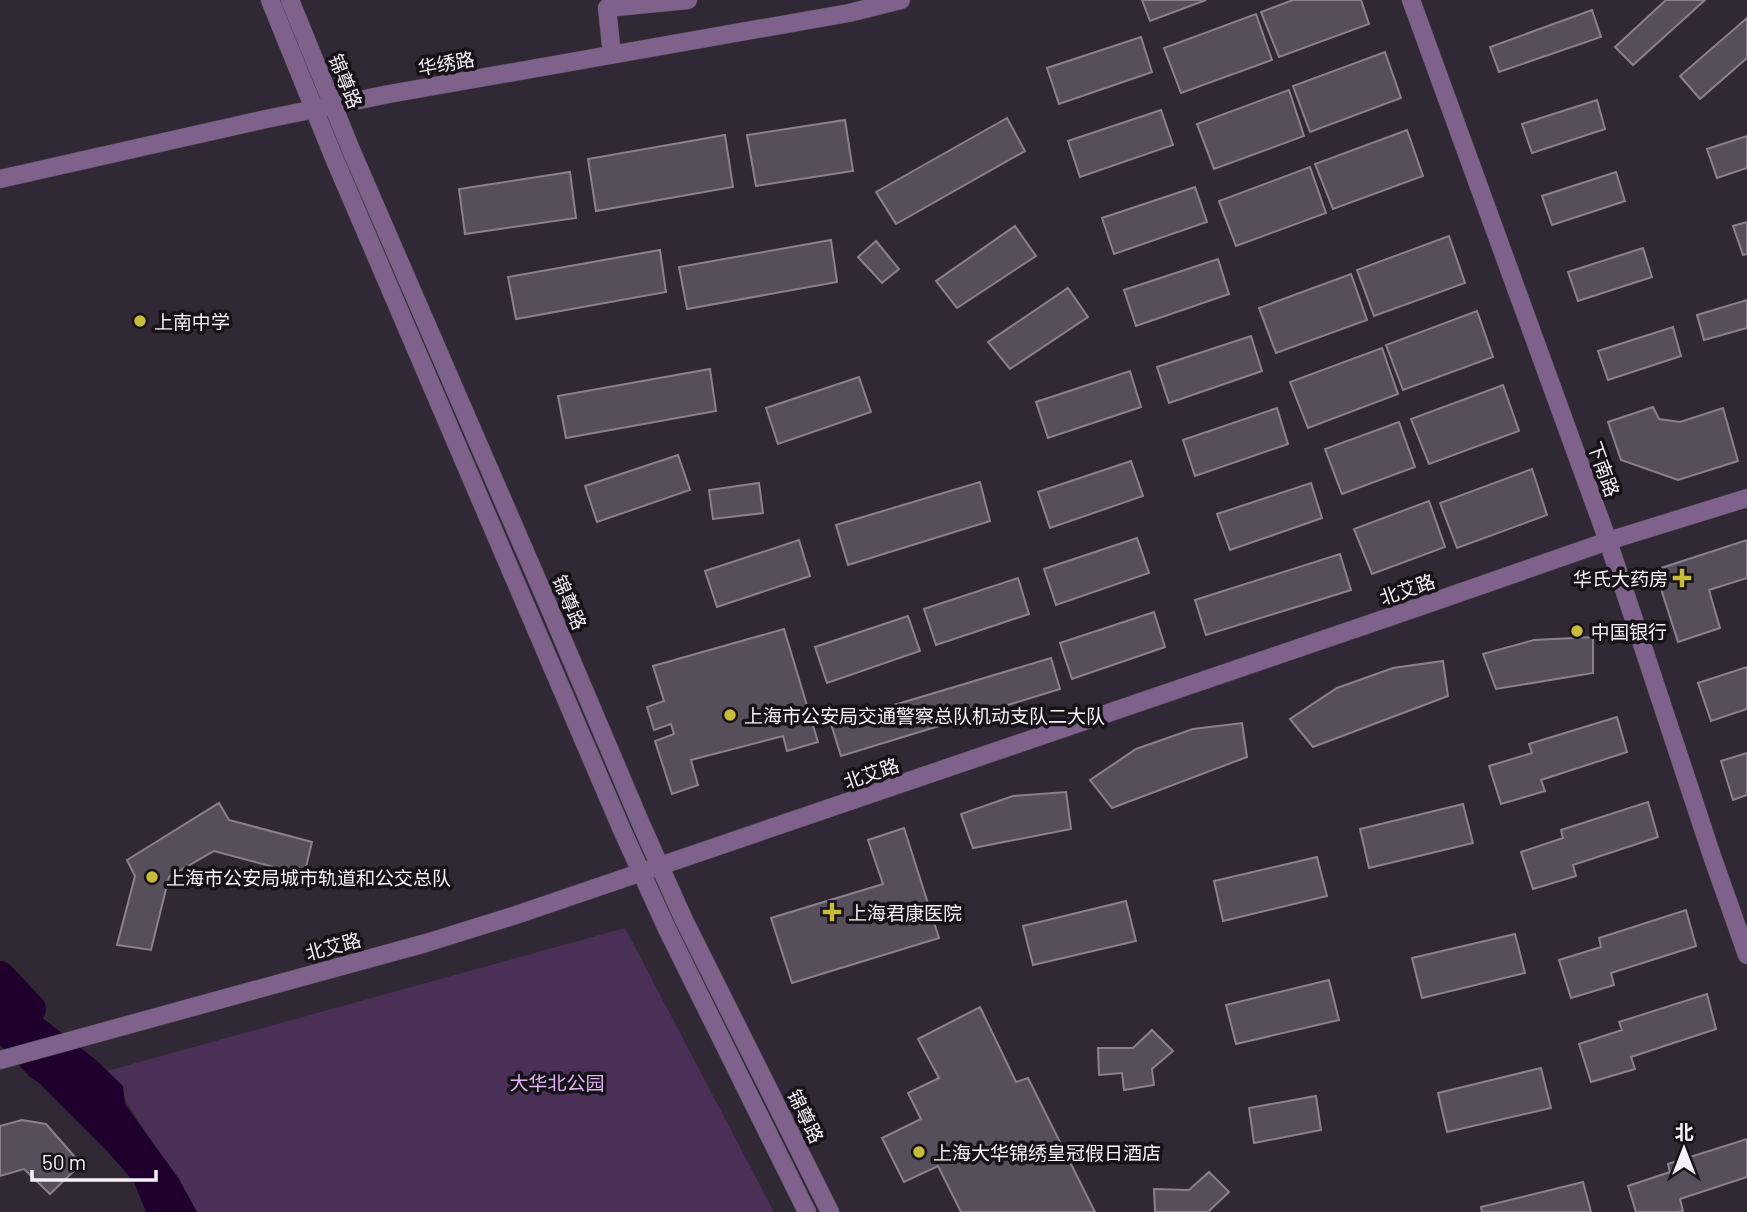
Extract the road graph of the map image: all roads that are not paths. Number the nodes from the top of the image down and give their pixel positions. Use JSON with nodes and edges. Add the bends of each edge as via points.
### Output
{"nodes":[{"id":1,"x":270,"y":0,"type":"edge"},
{"id":2,"x":290,"y":0,"type":"edge"},
{"id":3,"x":688,"y":0,"type":"edge"},
{"id":4,"x":901,"y":0,"type":"edge"},
{"id":5,"x":1411,"y":0,"type":"edge"},
{"id":6,"x":612,"y":55,"type":"junction"},
{"id":7,"x":333,"y":106,"type":"junction"},
{"id":8,"x":314,"y":109,"type":"junction"},
{"id":9,"x":0,"y":179,"type":"edge"},
{"id":10,"x":1747,"y":498,"type":"edge"},
{"id":11,"x":1608,"y":541,"type":"junction"},
{"id":12,"x":660,"y":867,"type":"junction"},
{"id":13,"x":642,"y":873,"type":"junction"},
{"id":14,"x":1747,"y":956,"type":"edge"},
{"id":15,"x":0,"y":1060,"type":"edge"},
{"id":16,"x":807,"y":1212,"type":"edge"},
{"id":17,"x":830,"y":1212,"type":"edge"}],
"edges":[{"from":1,"to":8,"type":"street"},
{"from":2,"to":7,"type":"street","name":"锦尊路"},
{"from":3,"to":6,"type":"street","via":[[607,8]]},
{"from":4,"to":6,"type":"street","name":"华绣路"},
{"from":5,"to":11,"type":"street","name":"下南路"},
{"from":6,"to":7,"type":"street","name":"华绣路"},
{"from":7,"to":8,"type":"street","name":"华绣路"},
{"from":7,"to":12,"type":"street","name":"锦尊路"},
{"from":8,"to":9,"type":"street","name":"华绣路"},
{"from":8,"to":13,"type":"street"},
{"from":10,"to":11,"type":"street","name":"北艾路"},
{"from":11,"to":12,"type":"street","name":"北艾路"},
{"from":11,"to":14,"type":"street","name":"下南路"},
{"from":12,"to":13,"type":"street","name":"北艾路"},
{"from":12,"to":17,"type":"street","name":"锦尊路"},
{"from":13,"to":15,"type":"street","name":"北艾路","via":[[426,943]]},
{"from":13,"to":16,"type":"street"}]}
